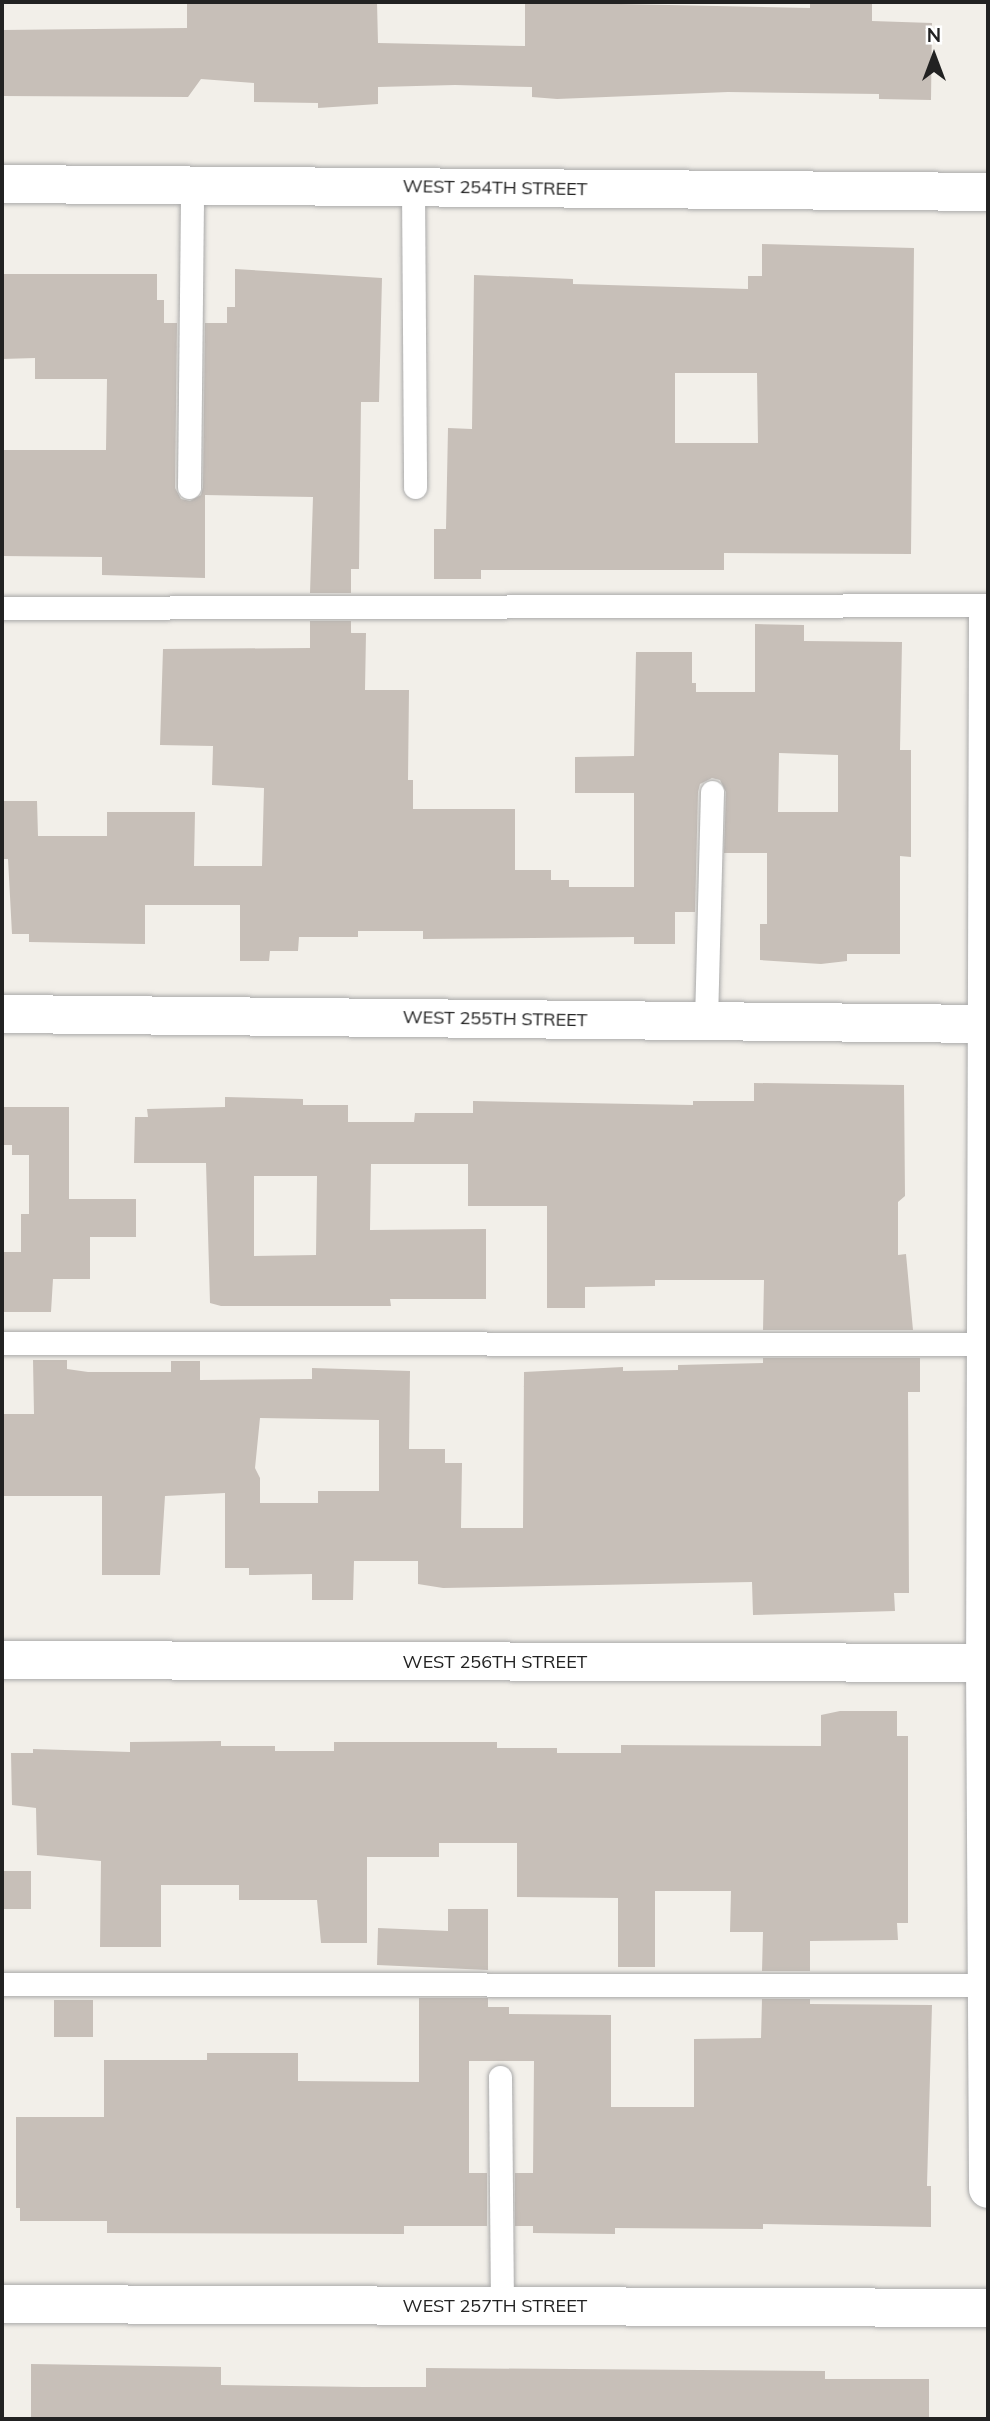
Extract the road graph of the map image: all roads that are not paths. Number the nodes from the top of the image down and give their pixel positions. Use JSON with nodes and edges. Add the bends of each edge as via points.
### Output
{"nodes":[{"id":1,"x":2,"y":184,"type":"edge"},
{"id":2,"x":192,"y":186,"type":"junction"},
{"id":3,"x":414,"y":187,"type":"junction"},
{"id":4,"x":988,"y":192,"type":"edge"},
{"id":5,"x":189,"y":487,"type":"dead end"},
{"id":6,"x":415,"y":487,"type":"dead end"},
{"id":7,"x":988,"y":605,"type":"edge"},
{"id":8,"x":2,"y":608,"type":"edge"},
{"id":9,"x":988,"y":618,"type":"edge"},
{"id":10,"x":988,"y":645,"type":"edge"},
{"id":11,"x":712,"y":792,"type":"dead end"},
{"id":12,"x":2,"y":1014,"type":"edge"},
{"id":13,"x":706,"y":1021,"type":"junction"},
{"id":14,"x":988,"y":1024,"type":"edge"},
{"id":15,"x":2,"y":1343,"type":"edge"},
{"id":16,"x":987,"y":1344,"type":"edge"},
{"id":17,"x":2,"y":1660,"type":"edge"},
{"id":18,"x":986,"y":1664,"type":"edge"},
{"id":19,"x":2,"y":1984,"type":"edge"},
{"id":20,"x":987,"y":1985,"type":"edge"},
{"id":21,"x":500,"y":2077,"type":"dead end"},
{"id":22,"x":988,"y":2189,"type":"edge"},
{"id":23,"x":2,"y":2304,"type":"edge"},
{"id":24,"x":502,"y":2306,"type":"junction"},
{"id":25,"x":988,"y":2308,"type":"edge"}],
"edges":[{"from":1,"to":2,"type":"street","name":"WEST 254TH STREET"},
{"from":2,"to":3,"type":"street","name":"WEST 254TH STREET"},
{"from":2,"to":5,"type":"lane"},
{"from":3,"to":4,"type":"street","name":"WEST 254TH STREET"},
{"from":3,"to":6,"type":"lane"},
{"from":7,"to":8,"type":"lane"},
{"from":9,"to":10,"type":"street"},
{"from":10,"to":14,"type":"street"},
{"from":11,"to":13,"type":"lane"},
{"from":12,"to":13,"type":"street","name":"WEST 255TH STREET"},
{"from":13,"to":14,"type":"street","name":"WEST 255TH STREET"},
{"from":14,"to":16,"type":"street"},
{"from":15,"to":16,"type":"lane"},
{"from":16,"to":18,"type":"street"},
{"from":17,"to":18,"type":"street","name":"WEST 256TH STREET"},
{"from":18,"to":20,"type":"street"},
{"from":19,"to":20,"type":"lane"},
{"from":20,"to":22,"type":"street"},
{"from":21,"to":24,"type":"lane"},
{"from":23,"to":24,"type":"street","name":"WEST 257TH STREET"},
{"from":24,"to":25,"type":"street","name":"WEST 257TH STREET"}]}
